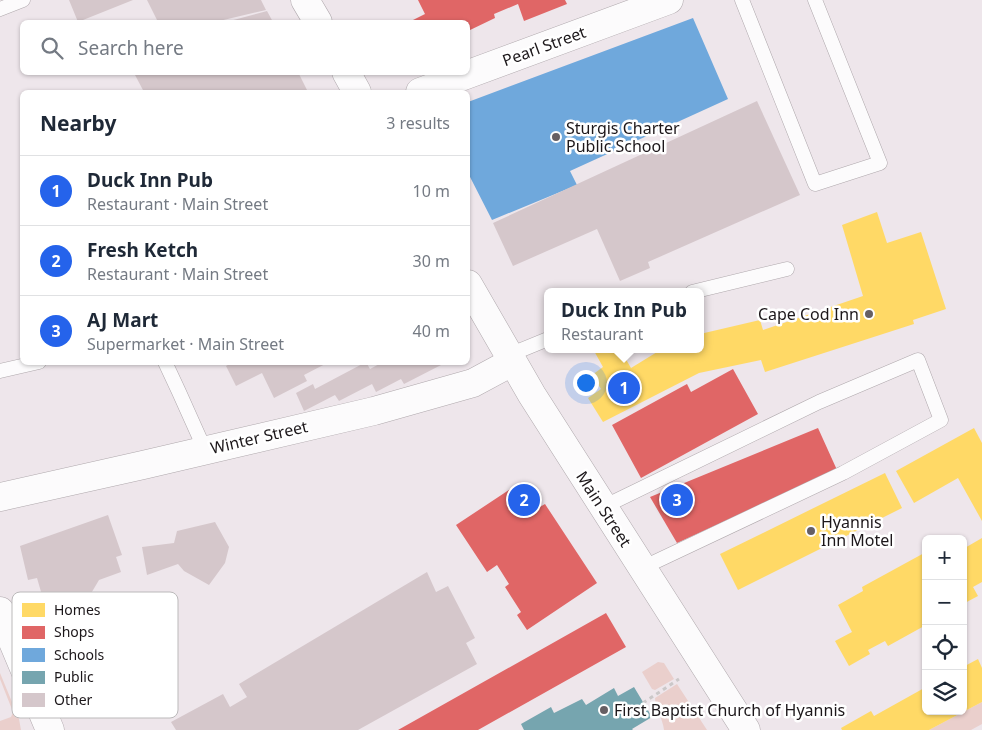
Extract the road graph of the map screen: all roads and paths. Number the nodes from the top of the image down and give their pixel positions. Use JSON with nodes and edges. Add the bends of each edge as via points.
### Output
{"nodes":[{"id":1,"x":23,"y":0,"type":"edge"},
{"id":2,"x":305,"y":0,"type":"edge"},
{"id":3,"x":669,"y":0,"type":"edge"},
{"id":4,"x":742,"y":0,"type":"edge"},
{"id":5,"x":815,"y":0,"type":"edge"},
{"id":6,"x":0,"y":9,"type":"edge"},
{"id":7,"x":317,"y":20,"type":"edge"},
{"id":8,"x":470,"y":74,"type":"edge"},
{"id":9,"x":348,"y":75,"type":"edge"},
{"id":10,"x":466,"y":75,"type":"edge"},
{"id":11,"x":356,"y":90,"type":"edge"},
{"id":12,"x":425,"y":90,"type":"edge"},
{"id":13,"x":787,"y":269,"type":"dead end"},
{"id":14,"x":470,"y":287,"type":"edge"},
{"id":15,"x":704,"y":289,"type":"edge"},
{"id":16,"x":544,"y":340,"type":"edge"},
{"id":17,"x":511,"y":358,"type":"junction"},
{"id":18,"x":26,"y":365,"type":"edge"},
{"id":19,"x":166,"y":365,"type":"edge"},
{"id":20,"x":0,"y":371,"type":"edge"},
{"id":21,"x":205,"y":450,"type":"junction"},
{"id":22,"x":0,"y":497,"type":"edge"},
{"id":23,"x":603,"y":507,"type":"junction"},
{"id":24,"x":642,"y":568,"type":"junction"},
{"id":25,"x":0,"y":611,"type":"edge"},
{"id":26,"x":12,"y":640,"type":"edge"},
{"id":27,"x":680,"y":679,"type":"dead end"},
{"id":28,"x":643,"y":703,"type":"dead end"},
{"id":29,"x":45,"y":718,"type":"edge"},
{"id":30,"x":50,"y":730,"type":"edge"},
{"id":31,"x":746,"y":730,"type":"edge"}],
"edges":[{"from":1,"to":6,"type":"lane"},
{"from":2,"to":7,"type":"street"},
{"from":3,"to":8,"type":"street","name":"Pearl Street"},
{"from":4,"to":5,"type":"lane","via":[[815,184],[880,163]]},
{"from":9,"to":11,"type":"street"},
{"from":10,"to":12,"type":"street","name":"Pearl Street"},
{"from":13,"to":15,"type":"lane"},
{"from":14,"to":17,"type":"street","name":"Main Street"},
{"from":16,"to":17,"type":"lane"},
{"from":17,"to":21,"type":"street","name":"Winter Street","via":[[473,383]]},
{"from":17,"to":23,"type":"street","name":"Main Street"},
{"from":18,"to":20,"type":"lane"},
{"from":19,"to":21,"type":"lane"},
{"from":21,"to":22,"type":"street","name":"Winter Street"},
{"from":23,"to":24,"type":"street","name":"Main Street"},
{"from":23,"to":24,"type":"lane","via":[[819,402],[918,360],[941,420],[843,473]]},
{"from":24,"to":31,"type":"street","name":"Main Street"},
{"from":25,"to":26,"type":"street"},
{"from":27,"to":28,"type":"path"},
{"from":29,"to":30,"type":"street"}]}
